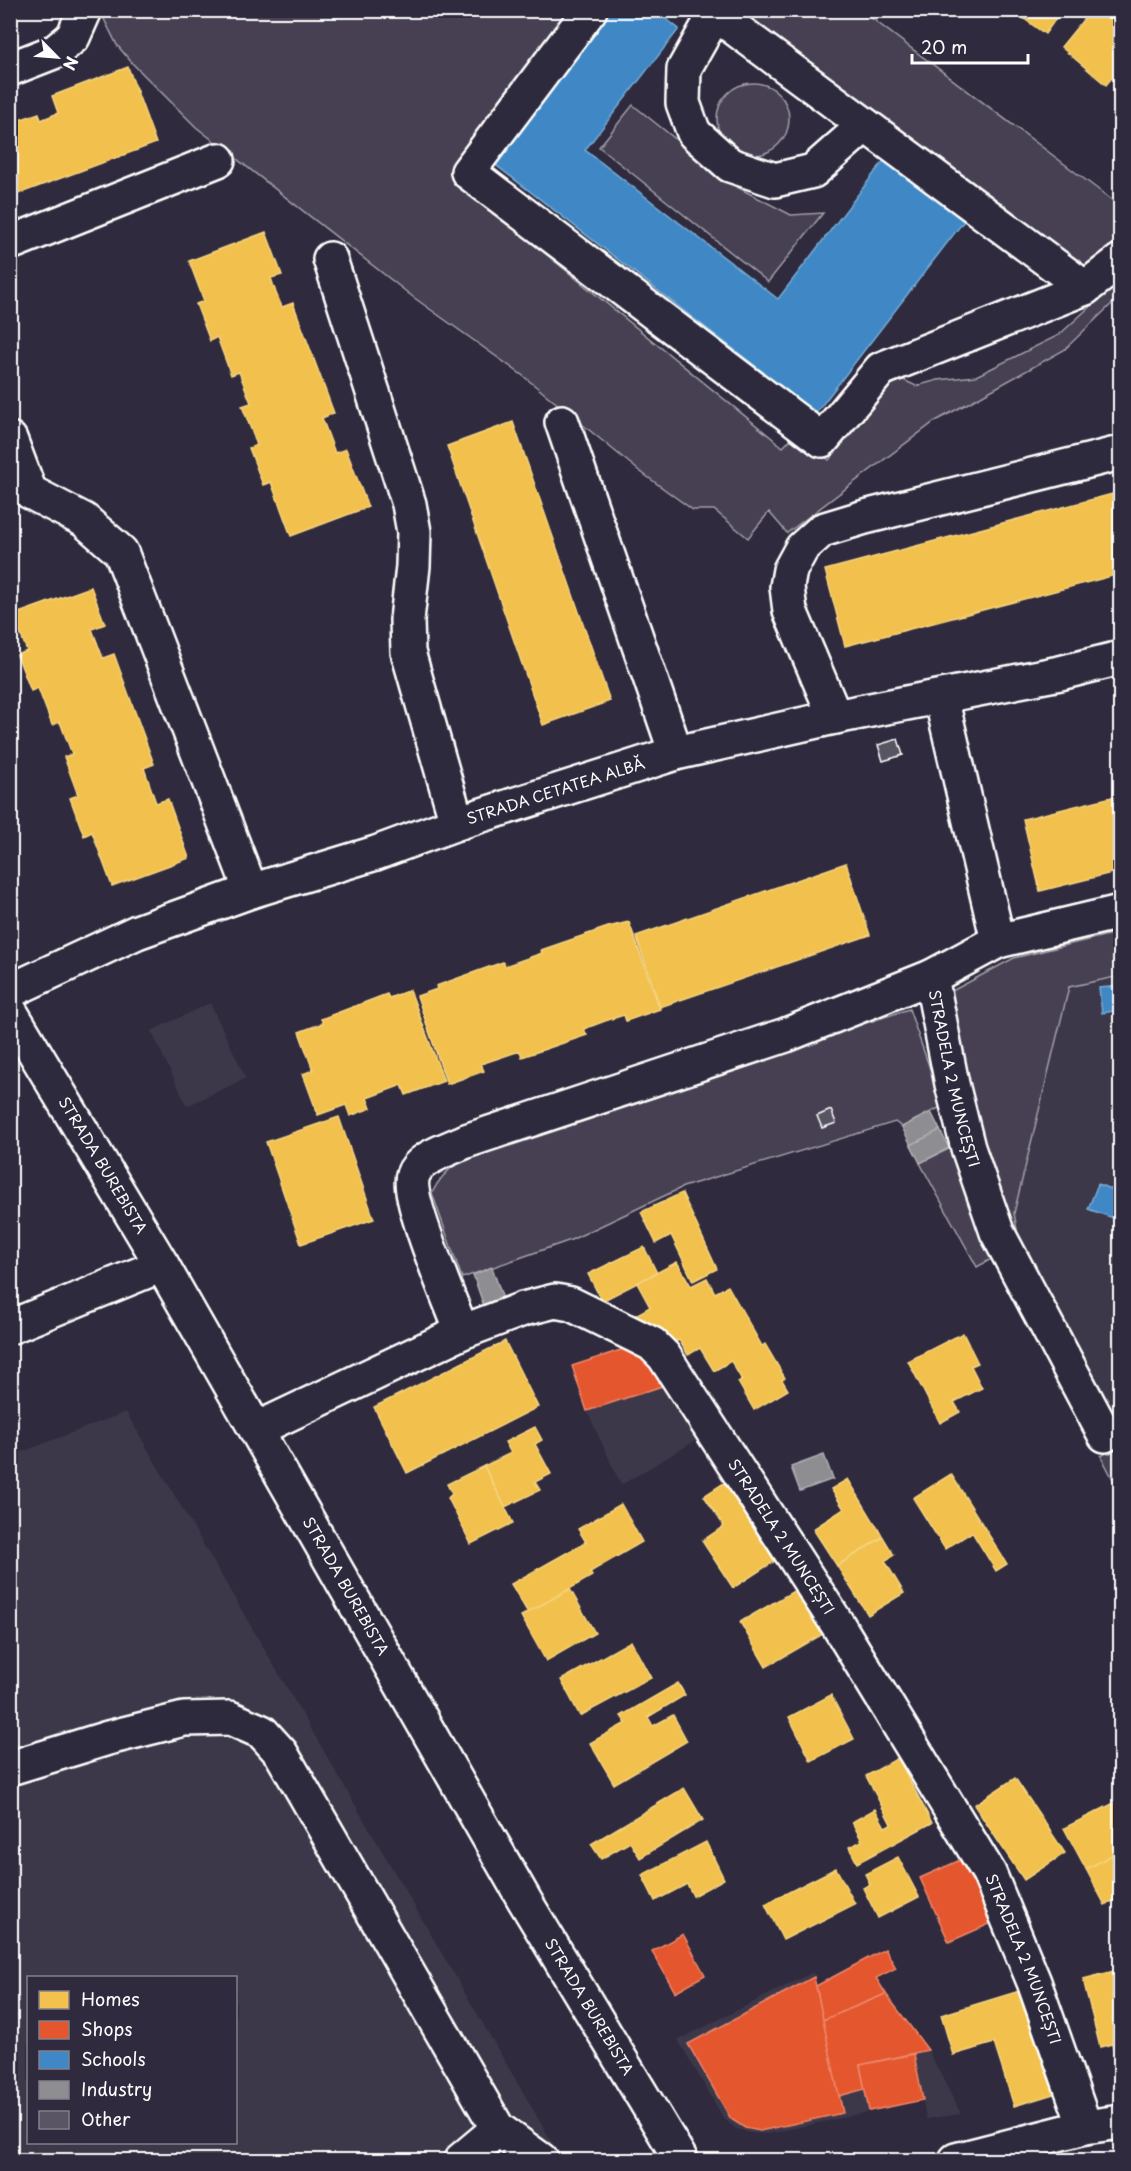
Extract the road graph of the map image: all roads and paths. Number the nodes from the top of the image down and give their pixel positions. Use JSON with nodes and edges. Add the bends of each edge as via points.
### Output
{"nodes":[{"id":1,"x":85,"y":10,"type":"edge"},
{"id":2,"x":590,"y":10,"type":"edge"},
{"id":3,"x":712,"y":12,"type":"edge"},
{"id":4,"x":10,"y":69,"type":"edge"},
{"id":5,"x":865,"y":125,"type":"junction"},
{"id":6,"x":218,"y":160,"type":"dead end"},
{"id":7,"x":10,"y":243,"type":"edge"},
{"id":8,"x":330,"y":259,"type":"dead end"},
{"id":9,"x":1120,"y":261,"type":"edge"},
{"id":10,"x":1085,"y":288,"type":"junction"},
{"id":11,"x":562,"y":422,"type":"dead end"},
{"id":12,"x":10,"y":439,"type":"edge"},
{"id":13,"x":1120,"y":453,"type":"edge"},
{"id":14,"x":1120,"y":658,"type":"edge"},
{"id":15,"x":941,"y":697,"type":"junction"},
{"id":16,"x":835,"y":717,"type":"junction"},
{"id":17,"x":676,"y":753,"type":"junction"},
{"id":18,"x":457,"y":823,"type":"junction"},
{"id":19,"x":250,"y":891,"type":"junction"},
{"id":20,"x":1120,"y":912,"type":"edge"},
{"id":21,"x":998,"y":940,"type":"junction"},
{"id":22,"x":931,"y":977,"type":"junction"},
{"id":23,"x":10,"y":992,"type":"edge"},
{"id":24,"x":10,"y":1011,"type":"edge"},
{"id":25,"x":162,"y":1265,"type":"junction"},
{"id":26,"x":10,"y":1327,"type":"edge"},
{"id":27,"x":462,"y":1332,"type":"junction"},
{"id":28,"x":257,"y":1429,"type":"junction"},
{"id":29,"x":1105,"y":1435,"type":"dead end"},
{"id":30,"x":10,"y":1768,"type":"edge"},
{"id":31,"x":1120,"y":2122,"type":"edge"},
{"id":32,"x":1085,"y":2127,"type":"junction"},
{"id":33,"x":498,"y":2129,"type":"junction"},
{"id":34,"x":1009,"y":2154,"type":"edge"},
{"id":35,"x":461,"y":2160,"type":"edge"},
{"id":36,"x":541,"y":2160,"type":"edge"},
{"id":37,"x":681,"y":2160,"type":"edge"},
{"id":38,"x":956,"y":2160,"type":"edge"}],
"edges":[{"from":1,"to":4,"type":"main road","via":[[74,37],[56,51]]},
{"from":2,"to":10,"type":"main road","via":[[468,172],[822,440],[881,369]]},
{"from":3,"to":5,"type":"main road"},
{"from":3,"to":5,"type":"main road","via":[[684,69],[684,103],[694,133],[730,165],[775,180],[813,171]]},
{"from":5,"to":10,"type":"main road"},
{"from":6,"to":7,"type":"main road"},
{"from":8,"to":18,"type":"main road","via":[[409,504],[414,532],[408,652]]},
{"from":9,"to":10,"type":"main road"},
{"from":11,"to":17,"type":"main road"},
{"from":12,"to":19,"type":"main road","via":[[30,492],[84,520],[122,552]]},
{"from":13,"to":16,"type":"main road","via":[[865,517],[822,530],[802,548],[790,570],[790,611]]},
{"from":14,"to":15,"type":"main road","name":"STRADA CETATEA ALBĂ"},
{"from":15,"to":16,"type":"main road","name":"STRADA CETATEA ALBĂ"},
{"from":15,"to":21,"type":"main road"},
{"from":16,"to":17,"type":"main road","name":"STRADA CETATEA ALBĂ"},
{"from":17,"to":18,"type":"main road","name":"STRADA CETATEA ALBĂ"},
{"from":18,"to":19,"type":"main road","name":"STRADA CETATEA ALBĂ","via":[[376,853]]},
{"from":19,"to":23,"type":"main road","name":"STRADA CETATEA ALBĂ","via":[[137,932]]},
{"from":20,"to":21,"type":"main road"},
{"from":21,"to":22,"type":"main road"},
{"from":22,"to":27,"type":"main road","via":[[786,1035],[466,1141],[419,1166],[411,1186]]},
{"from":22,"to":29,"type":"main road","name":"STRADELA 2 MUNCEȘTI","via":[[968,1148],[997,1232]]},
{"from":24,"to":25,"type":"main road","name":"STRADA BUREBISTA"},
{"from":25,"to":26,"type":"main road"},
{"from":25,"to":28,"type":"main road","name":"STRADA BUREBISTA"},
{"from":27,"to":28,"type":"main road","name":"STRADELA 2 MUNCEȘTI"},
{"from":27,"to":32,"type":"main road","name":"STRADELA 2 MUNCEȘTI","via":[[555,1301],[571,1304],[652,1344],[664,1356],[832,1615],[989,1873],[1034,1982]]},
{"from":28,"to":37,"type":"main road","name":"STRADA BUREBISTA","via":[[525,1901]]},
{"from":30,"to":33,"type":"main road","via":[[184,1719],[230,1718],[262,1732],[281,1753]]},
{"from":31,"to":32,"type":"main road"},
{"from":32,"to":34,"type":"main road"},
{"from":33,"to":35,"type":"main road"},
{"from":33,"to":36,"type":"main road"},
{"from":34,"to":38,"type":"main road"}]}
